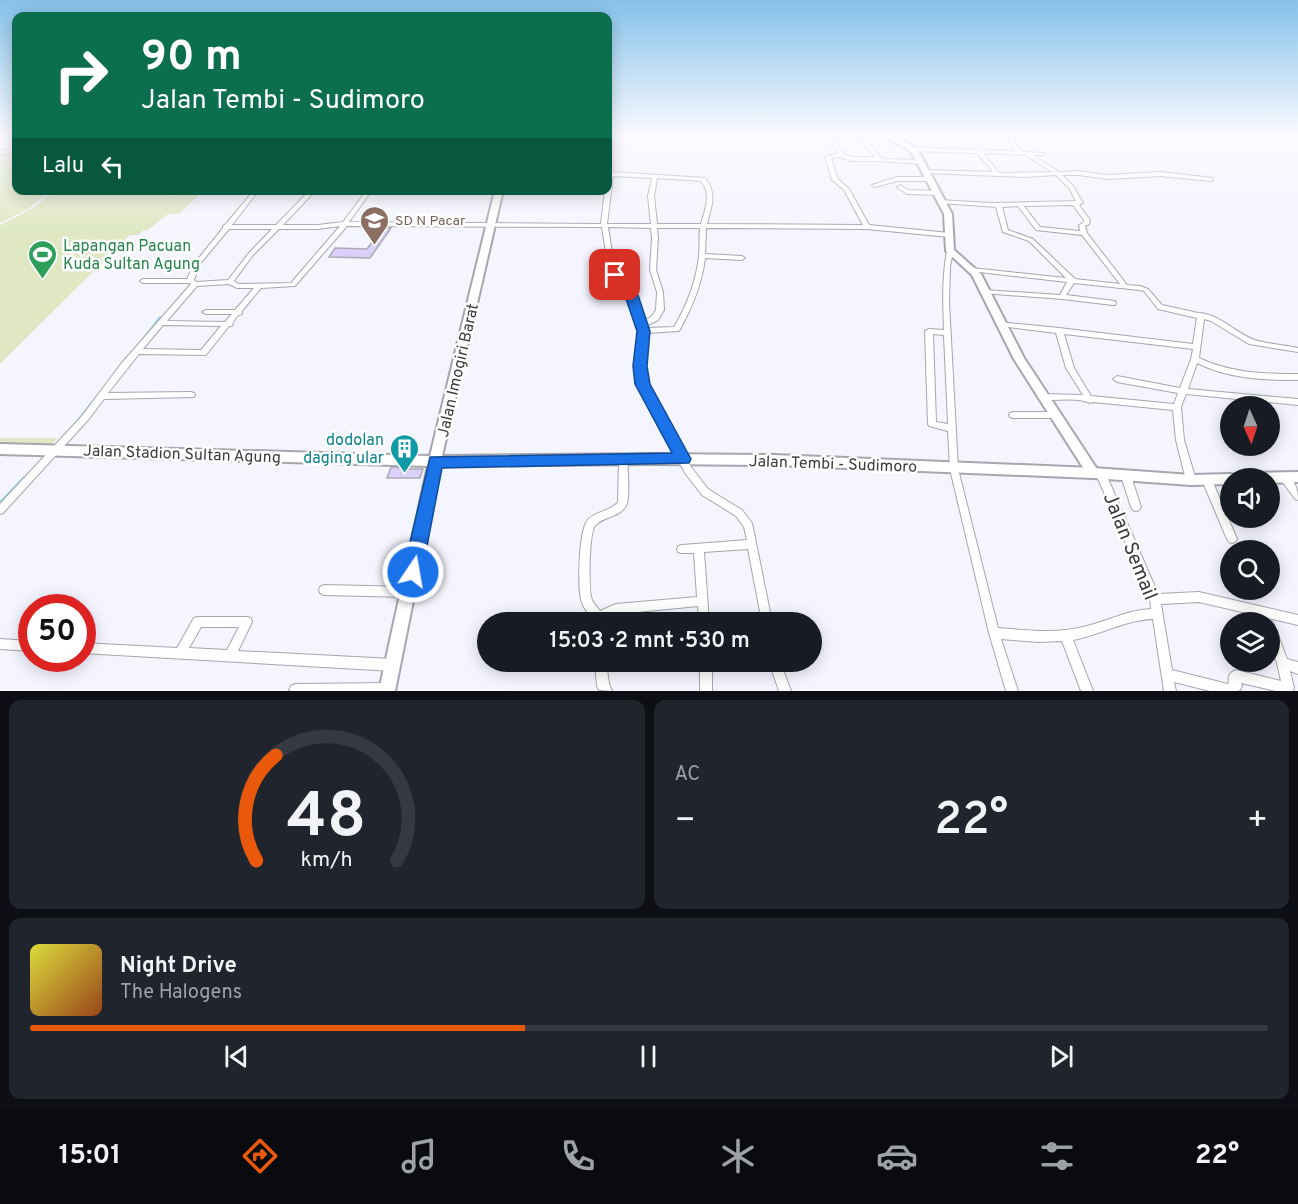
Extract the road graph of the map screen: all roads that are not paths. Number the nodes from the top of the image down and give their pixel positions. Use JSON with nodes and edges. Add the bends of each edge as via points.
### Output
{"nodes":[{"id":1,"x":831,"y":168,"type":"edge"},
{"id":2,"x":924,"y":168,"type":"edge"},
{"id":3,"x":993,"y":168,"type":"edge"},
{"id":4,"x":1051,"y":168,"type":"edge"},
{"id":5,"x":1056,"y":173,"type":"junction"},
{"id":6,"x":612,"y":174,"type":"edge"},
{"id":7,"x":997,"y":174,"type":"junction"},
{"id":8,"x":928,"y":176,"type":"junction"},
{"id":9,"x":655,"y":177,"type":"junction"},
{"id":10,"x":1211,"y":179,"type":"dead end"},
{"id":11,"x":875,"y":185,"type":"dead end"},
{"id":12,"x":900,"y":187,"type":"dead end"},
{"id":13,"x":253,"y":195,"type":"edge"},
{"id":14,"x":309,"y":195,"type":"edge"},
{"id":15,"x":366,"y":195,"type":"edge"},
{"id":16,"x":497,"y":195,"type":"edge"},
{"id":17,"x":608,"y":195,"type":"edge"},
{"id":18,"x":939,"y":197,"type":"junction"},
{"id":19,"x":1075,"y":203,"type":"junction"},
{"id":20,"x":1019,"y":204,"type":"junction"},
{"id":21,"x":999,"y":205,"type":"junction"},
{"id":22,"x":345,"y":224,"type":"junction"},
{"id":23,"x":604,"y":224,"type":"junction"},
{"id":24,"x":486,"y":225,"type":"junction"},
{"id":25,"x":654,"y":226,"type":"junction"},
{"id":26,"x":225,"y":227,"type":"junction"},
{"id":27,"x":278,"y":227,"type":"junction"},
{"id":28,"x":867,"y":227,"type":"junction"},
{"id":29,"x":702,"y":228,"type":"junction"},
{"id":30,"x":1038,"y":229,"type":"junction"},
{"id":31,"x":1084,"y":233,"type":"junction"},
{"id":32,"x":949,"y":235,"type":"junction"},
{"id":33,"x":1026,"y":237,"type":"junction"},
{"id":34,"x":950,"y":251,"type":"junction"},
{"id":35,"x":702,"y":256,"type":"junction"},
{"id":36,"x":742,"y":258,"type":"dead end"},
{"id":37,"x":972,"y":270,"type":"junction"},
{"id":38,"x":1072,"y":280,"type":"junction"},
{"id":39,"x":143,"y":281,"type":"dead end"},
{"id":40,"x":230,"y":282,"type":"junction"},
{"id":41,"x":192,"y":283,"type":"junction"},
{"id":42,"x":1124,"y":285,"type":"junction"},
{"id":43,"x":259,"y":286,"type":"junction"},
{"id":44,"x":984,"y":292,"type":"junction"},
{"id":45,"x":1062,"y":297,"type":"junction"},
{"id":46,"x":1113,"y":303,"type":"dead end"},
{"id":47,"x":206,"y":312,"type":"dead end"},
{"id":48,"x":239,"y":312,"type":"junction"},
{"id":49,"x":1201,"y":315,"type":"junction"},
{"id":50,"x":160,"y":323,"type":"junction"},
{"id":51,"x":229,"y":324,"type":"junction"},
{"id":52,"x":1001,"y":324,"type":"junction"},
{"id":53,"x":643,"y":328,"type":"junction"},
{"id":54,"x":1059,"y":330,"type":"junction"},
{"id":55,"x":947,"y":333,"type":"junction"},
{"id":56,"x":1196,"y":346,"type":"junction"},
{"id":57,"x":1298,"y":350,"type":"edge"},
{"id":58,"x":137,"y":351,"type":"junction"},
{"id":59,"x":1195,"y":359,"type":"junction"},
{"id":60,"x":1298,"y":377,"type":"edge"},
{"id":61,"x":1117,"y":379,"type":"dead end"},
{"id":62,"x":1183,"y":392,"type":"junction"},
{"id":63,"x":191,"y":395,"type":"dead end"},
{"id":64,"x":103,"y":396,"type":"junction"},
{"id":65,"x":1042,"y":397,"type":"junction"},
{"id":66,"x":1090,"y":400,"type":"junction"},
{"id":67,"x":1298,"y":402,"type":"edge"},
{"id":68,"x":1177,"y":407,"type":"junction"},
{"id":69,"x":1012,"y":415,"type":"dead end"},
{"id":70,"x":1056,"y":415,"type":"junction"},
{"id":71,"x":950,"y":428,"type":"junction"},
{"id":72,"x":0,"y":448,"type":"edge"},
{"id":73,"x":54,"y":449,"type":"junction"},
{"id":74,"x":683,"y":459,"type":"junction"},
{"id":75,"x":623,"y":460,"type":"junction"},
{"id":76,"x":435,"y":461,"type":"junction"},
{"id":77,"x":954,"y":469,"type":"junction"},
{"id":78,"x":1097,"y":473,"type":"junction"},
{"id":79,"x":1126,"y":476,"type":"junction"},
{"id":80,"x":1280,"y":477,"type":"edge"},
{"id":81,"x":1284,"y":477,"type":"junction"},
{"id":82,"x":1298,"y":477,"type":"edge"},
{"id":83,"x":1220,"y":479,"type":"edge"},
{"id":84,"x":1191,"y":480,"type":"junction"},
{"id":85,"x":1207,"y":480,"type":"junction"},
{"id":86,"x":1298,"y":496,"type":"edge"},
{"id":87,"x":1136,"y":507,"type":"dead end"},
{"id":88,"x":0,"y":510,"type":"edge"},
{"id":89,"x":1232,"y":539,"type":"dead end"},
{"id":90,"x":752,"y":544,"type":"junction"},
{"id":91,"x":699,"y":548,"type":"junction"},
{"id":92,"x":682,"y":549,"type":"dead end"},
{"id":93,"x":324,"y":590,"type":"dead end"},
{"id":94,"x":409,"y":592,"type":"junction"},
{"id":95,"x":1155,"y":599,"type":"junction"},
{"id":96,"x":703,"y":601,"type":"junction"},
{"id":97,"x":593,"y":612,"type":"edge"},
{"id":98,"x":612,"y":612,"type":"edge"},
{"id":99,"x":704,"y":612,"type":"edge"},
{"id":100,"x":766,"y":612,"type":"edge"},
{"id":101,"x":1242,"y":612,"type":"edge"},
{"id":102,"x":1157,"y":614,"type":"junction"},
{"id":103,"x":1298,"y":620,"type":"edge"},
{"id":104,"x":1280,"y":621,"type":"edge"},
{"id":105,"x":994,"y":633,"type":"junction"},
{"id":106,"x":1065,"y":635,"type":"junction"},
{"id":107,"x":0,"y":644,"type":"edge"},
{"id":108,"x":18,"y":645,"type":"edge"},
{"id":109,"x":96,"y":649,"type":"edge"},
{"id":110,"x":180,"y":653,"type":"junction"},
{"id":111,"x":230,"y":656,"type":"junction"},
{"id":112,"x":1280,"y":657,"type":"edge"},
{"id":113,"x":1282,"y":663,"type":"junction"},
{"id":114,"x":393,"y":665,"type":"junction"},
{"id":115,"x":1298,"y":668,"type":"edge"},
{"id":116,"x":602,"y":672,"type":"edge"},
{"id":117,"x":706,"y":672,"type":"edge"},
{"id":118,"x":778,"y":672,"type":"edge"},
{"id":119,"x":1167,"y":674,"type":"junction"},
{"id":120,"x":295,"y":690,"type":"edge"},
{"id":121,"x":388,"y":690,"type":"edge"},
{"id":122,"x":606,"y":691,"type":"edge"},
{"id":123,"x":706,"y":691,"type":"edge"},
{"id":124,"x":785,"y":691,"type":"edge"},
{"id":125,"x":1012,"y":691,"type":"edge"},
{"id":126,"x":1087,"y":691,"type":"edge"},
{"id":127,"x":1170,"y":691,"type":"edge"}],
"edges":[{"from":1,"to":28,"type":"street","via":[[834,179],[846,189]]},
{"from":2,"to":8,"type":"main road"},
{"from":3,"to":7,"type":"street"},
{"from":4,"to":5,"type":"street"},
{"from":5,"to":7,"type":"street"},
{"from":5,"to":10,"type":"street","via":[[1107,177],[1161,174]]},
{"from":5,"to":19,"type":"street","via":[[1080,203]]},
{"from":6,"to":9,"type":"street"},
{"from":7,"to":8,"type":"street"},
{"from":8,"to":11,"type":"street","via":[[897,178]]},
{"from":8,"to":18,"type":"main road"},
{"from":9,"to":25,"type":"street","via":[[651,196]]},
{"from":9,"to":29,"type":"street","via":[[705,180],[711,195]]},
{"from":12,"to":18,"type":"street","via":[[907,192]]},
{"from":13,"to":26,"type":"street"},
{"from":14,"to":27,"type":"street"},
{"from":15,"to":22,"type":"street"},
{"from":16,"to":24,"type":"main road","name":"Jalan Imogiri Barat"},
{"from":17,"to":23,"type":"street"},
{"from":18,"to":21,"type":"street"},
{"from":18,"to":32,"type":"main road","via":[[948,218]]},
{"from":19,"to":20,"type":"street"},
{"from":19,"to":31,"type":"street","via":[[1087,221],[1082,225]]},
{"from":20,"to":21,"type":"street"},
{"from":20,"to":30,"type":"street"},
{"from":21,"to":33,"type":"street","via":[[1005,231]]},
{"from":22,"to":24,"type":"street"},
{"from":22,"to":27,"type":"street"},
{"from":22,"to":43,"type":"street","via":[[293,285]]},
{"from":23,"to":24,"type":"street"},
{"from":23,"to":25,"type":"street"},
{"from":23,"to":53,"type":"street","via":[[612,271],[631,295]]},
{"from":24,"to":76,"type":"main road","name":"Jalan Imogiri Barat"},
{"from":25,"to":29,"type":"street"},
{"from":25,"to":53,"type":"street","via":[[653,270],[660,292],[660,310]]},
{"from":26,"to":27,"type":"street"},
{"from":26,"to":41,"type":"street","via":[[196,265]]},
{"from":27,"to":40,"type":"street"},
{"from":28,"to":29,"type":"street"},
{"from":28,"to":32,"type":"street"},
{"from":29,"to":35,"type":"street"},
{"from":30,"to":31,"type":"street"},
{"from":30,"to":33,"type":"street"},
{"from":31,"to":42,"type":"street"},
{"from":32,"to":34,"type":"main road"},
{"from":33,"to":38,"type":"street"},
{"from":34,"to":37,"type":"main road"},
{"from":34,"to":55,"type":"street","via":[[946,274]]},
{"from":35,"to":36,"type":"street"},
{"from":35,"to":53,"type":"street","via":[[696,287],[677,328]]},
{"from":37,"to":38,"type":"street"},
{"from":37,"to":44,"type":"main road"},
{"from":38,"to":42,"type":"street"},
{"from":38,"to":45,"type":"street"},
{"from":39,"to":41,"type":"street"},
{"from":40,"to":41,"type":"street"},
{"from":40,"to":43,"type":"street","via":[[237,286]]},
{"from":41,"to":50,"type":"street"},
{"from":42,"to":49,"type":"street","via":[[1146,290],[1160,307]]},
{"from":43,"to":48,"type":"street"},
{"from":44,"to":45,"type":"street"},
{"from":44,"to":52,"type":"main road"},
{"from":45,"to":46,"type":"street"},
{"from":47,"to":48,"type":"street"},
{"from":48,"to":51,"type":"street"},
{"from":49,"to":56,"type":"street"},
{"from":49,"to":57,"type":"street","via":[[1222,323],[1245,340]]},
{"from":50,"to":51,"type":"street"},
{"from":50,"to":58,"type":"street"},
{"from":51,"to":58,"type":"street","via":[[203,353]]},
{"from":52,"to":54,"type":"street"},
{"from":52,"to":65,"type":"main road"},
{"from":53,"to":74,"type":"street","via":[[642,384]]},
{"from":54,"to":56,"type":"street"},
{"from":54,"to":66,"type":"street","via":[[1072,371]]},
{"from":55,"to":71,"type":"street"},
{"from":55,"to":71,"type":"street","via":[[929,331],[930,371],[932,424]]},
{"from":56,"to":59,"type":"street"},
{"from":58,"to":64,"type":"street"},
{"from":59,"to":60,"type":"street","via":[[1214,370]]},
{"from":59,"to":62,"type":"street"},
{"from":61,"to":62,"type":"street"},
{"from":62,"to":67,"type":"street"},
{"from":62,"to":68,"type":"street"},
{"from":63,"to":64,"type":"street"},
{"from":64,"to":73,"type":"street"},
{"from":65,"to":66,"type":"street"},
{"from":65,"to":70,"type":"main road"},
{"from":66,"to":68,"type":"street"},
{"from":68,"to":84,"type":"street","via":[[1180,440]]},
{"from":69,"to":70,"type":"street"},
{"from":70,"to":78,"type":"main road"},
{"from":71,"to":77,"type":"street"},
{"from":72,"to":73,"type":"main road","name":"Jalan Stadion Sultan Agung"},
{"from":73,"to":76,"type":"main road","name":"Jalan Stadion Sultan Agung"},
{"from":73,"to":88,"type":"street"},
{"from":74,"to":75,"type":"main road","name":"Jalan Tembi - Sudimoro"},
{"from":74,"to":77,"type":"main road","name":"Jalan Tembi - Sudimoro"},
{"from":74,"to":90,"type":"street","via":[[705,492],[745,519]]},
{"from":75,"to":76,"type":"main road","name":"Jalan Tembi - Sudimoro"},
{"from":75,"to":97,"type":"street","via":[[623,504],[596,517],[587,531],[584,584]]},
{"from":76,"to":94,"type":"main road","name":"Jalan Imogiri Barat"},
{"from":77,"to":78,"type":"main road","name":"Jalan Tembi - Sudimoro"},
{"from":77,"to":105,"type":"street"},
{"from":78,"to":79,"type":"main road","name":"Jalan Tembi - Sudimoro"},
{"from":78,"to":95,"type":"street","name":"Jalan Semail"},
{"from":79,"to":84,"type":"main road","name":"Jalan Tembi - Sudimoro"},
{"from":79,"to":87,"type":"street"},
{"from":80,"to":81,"type":"main road"},
{"from":81,"to":82,"type":"main road"},
{"from":81,"to":86,"type":"street"},
{"from":83,"to":85,"type":"main road","name":"Jalan Tembi - Sudimoro"},
{"from":84,"to":85,"type":"main road","name":"Jalan Tembi - Sudimoro"},
{"from":85,"to":89,"type":"street"},
{"from":90,"to":91,"type":"street"},
{"from":90,"to":100,"type":"street"},
{"from":91,"to":92,"type":"street"},
{"from":91,"to":96,"type":"street"},
{"from":93,"to":94,"type":"street"},
{"from":94,"to":114,"type":"main road","name":"Jalan Imogiri Barat"},
{"from":95,"to":101,"type":"street","via":[[1199,597]]},
{"from":95,"to":102,"type":"street","name":"Jalan Semail"},
{"from":96,"to":98,"type":"street"},
{"from":96,"to":99,"type":"street"},
{"from":102,"to":106,"type":"street","via":[[1131,616],[1084,633]]},
{"from":102,"to":119,"type":"street","name":"Jalan Semail"},
{"from":103,"to":104,"type":"street"},
{"from":105,"to":106,"type":"street"},
{"from":105,"to":125,"type":"street"},
{"from":106,"to":126,"type":"street"},
{"from":107,"to":108,"type":"street"},
{"from":109,"to":110,"type":"street"},
{"from":110,"to":111,"type":"street"},
{"from":110,"to":111,"type":"street","via":[[198,622],[247,622]]},
{"from":111,"to":114,"type":"street"},
{"from":112,"to":113,"type":"street"},
{"from":113,"to":115,"type":"street"},
{"from":113,"to":119,"type":"street","via":[[1288,688],[1236,676],[1236,686],[1228,690]]},
{"from":114,"to":121,"type":"main road","name":"Jalan Imogiri Barat"},
{"from":116,"to":122,"type":"street"},
{"from":117,"to":123,"type":"street"},
{"from":118,"to":124,"type":"street"},
{"from":119,"to":127,"type":"street","name":"Jalan Semail"},
{"from":120,"to":121,"type":"street"}]}
